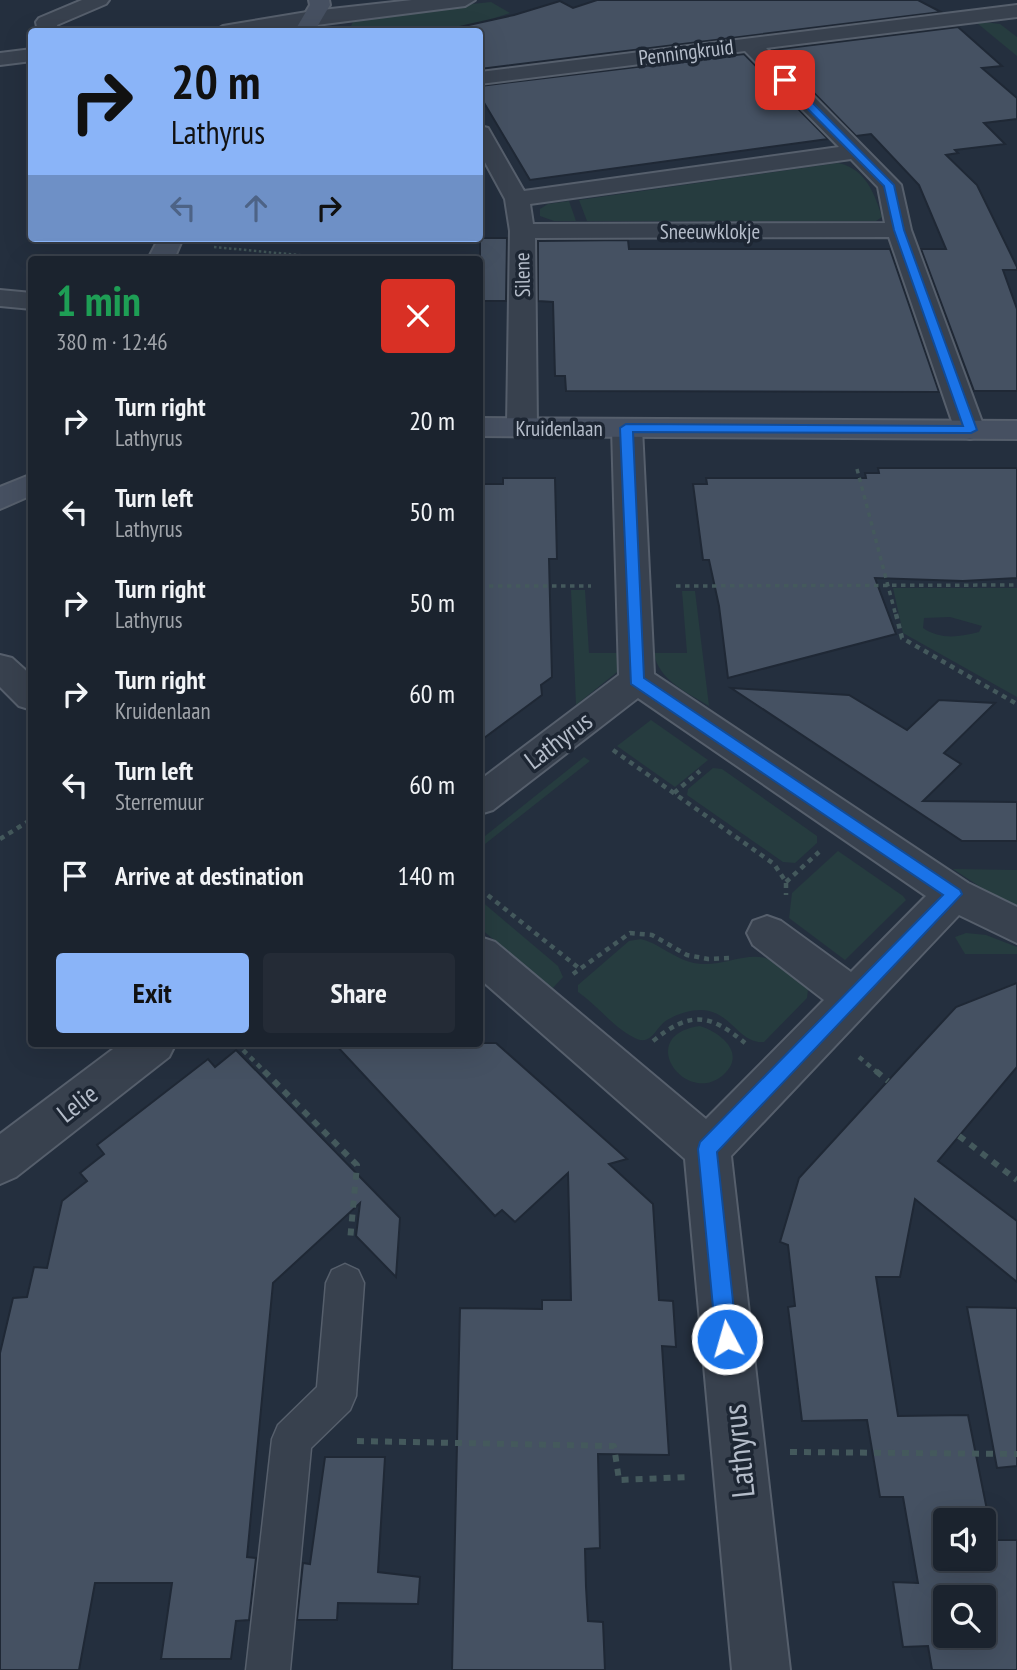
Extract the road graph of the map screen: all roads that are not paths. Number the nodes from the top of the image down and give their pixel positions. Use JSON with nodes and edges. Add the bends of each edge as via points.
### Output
{"nodes":[{"id":1,"x":99,"y":0,"type":"edge"},
{"id":2,"x":465,"y":0,"type":"edge"},
{"id":3,"x":998,"y":8,"type":"edge"},
{"id":4,"x":312,"y":16,"type":"edge"},
{"id":5,"x":47,"y":28,"type":"edge"},
{"id":6,"x":245,"y":28,"type":"edge"},
{"id":7,"x":1017,"y":29,"type":"edge"},
{"id":8,"x":750,"y":44,"type":"junction"},
{"id":9,"x":28,"y":56,"type":"edge"},
{"id":10,"x":0,"y":59,"type":"edge"},
{"id":11,"x":483,"y":78,"type":"edge"},
{"id":12,"x":483,"y":138,"type":"edge"},
{"id":13,"x":854,"y":152,"type":"junction"},
{"id":14,"x":517,"y":199,"type":"junction"},
{"id":15,"x":899,"y":230,"type":"junction"},
{"id":16,"x":522,"y":232,"type":"junction"},
{"id":17,"x":0,"y":298,"type":"edge"},
{"id":18,"x":28,"y":302,"type":"edge"},
{"id":19,"x":483,"y":427,"type":"edge"},
{"id":20,"x":522,"y":427,"type":"junction"},
{"id":21,"x":626,"y":428,"type":"junction"},
{"id":22,"x":971,"y":430,"type":"junction"},
{"id":23,"x":1017,"y":430,"type":"edge"},
{"id":24,"x":28,"y":459,"type":"edge"},
{"id":25,"x":0,"y":473,"type":"edge"},
{"id":26,"x":28,"y":484,"type":"edge"},
{"id":27,"x":0,"y":499,"type":"edge"},
{"id":28,"x":0,"y":667,"type":"edge"},
{"id":29,"x":636,"y":680,"type":"junction"},
{"id":30,"x":28,"y":693,"type":"edge"},
{"id":31,"x":483,"y":798,"type":"edge"},
{"id":32,"x":954,"y":894,"type":"junction"},
{"id":33,"x":1017,"y":926,"type":"edge"},
{"id":34,"x":767,"y":933,"type":"road end"},
{"id":35,"x":483,"y":957,"type":"edge"},
{"id":36,"x":853,"y":998,"type":"junction"},
{"id":37,"x":149,"y":1047,"type":"edge"},
{"id":38,"x":707,"y":1149,"type":"junction"},
{"id":39,"x":0,"y":1162,"type":"edge"},
{"id":40,"x":345,"y":1283,"type":"road end"},
{"id":41,"x":268,"y":1670,"type":"edge"},
{"id":42,"x":761,"y":1670,"type":"edge"}],
"edges":[{"from":1,"to":5,"type":"street","via":[[46,22]]},
{"from":2,"to":4,"type":"street"},
{"from":3,"to":7,"type":"street"},
{"from":3,"to":8,"type":"street","name":"Penningkruid"},
{"from":4,"to":6,"type":"street"},
{"from":8,"to":11,"type":"street","name":"Penningkruid"},
{"from":8,"to":13,"type":"street"},
{"from":9,"to":10,"type":"street"},
{"from":12,"to":14,"type":"street","name":"Silene"},
{"from":13,"to":14,"type":"street","name":"Sneeuwklokje"},
{"from":13,"to":15,"type":"street","via":[[889,185]]},
{"from":14,"to":16,"type":"street","name":"Silene"},
{"from":15,"to":16,"type":"street","name":"Sneeuwklokje"},
{"from":15,"to":22,"type":"street"},
{"from":16,"to":20,"type":"street","name":"Silene"},
{"from":17,"to":18,"type":"street"},
{"from":19,"to":20,"type":"street","name":"Kruidenlaan"},
{"from":20,"to":21,"type":"street","name":"Kruidenlaan"},
{"from":21,"to":22,"type":"street","name":"Kruidenlaan"},
{"from":21,"to":29,"type":"street"},
{"from":22,"to":23,"type":"street","name":"Kruidenlaan"},
{"from":24,"to":25,"type":"street"},
{"from":26,"to":27,"type":"street"},
{"from":28,"to":30,"type":"street"},
{"from":29,"to":31,"type":"street","name":"Lathyrus"},
{"from":29,"to":32,"type":"street"},
{"from":32,"to":33,"type":"street"},
{"from":32,"to":36,"type":"street"},
{"from":34,"to":36,"type":"street"},
{"from":35,"to":38,"type":"street"},
{"from":36,"to":38,"type":"street"},
{"from":37,"to":39,"type":"street","name":"Lelie"},
{"from":38,"to":42,"type":"street","name":"Lathyrus"},
{"from":40,"to":41,"type":"lane","via":[[336,1396],[292,1439]]}]}
